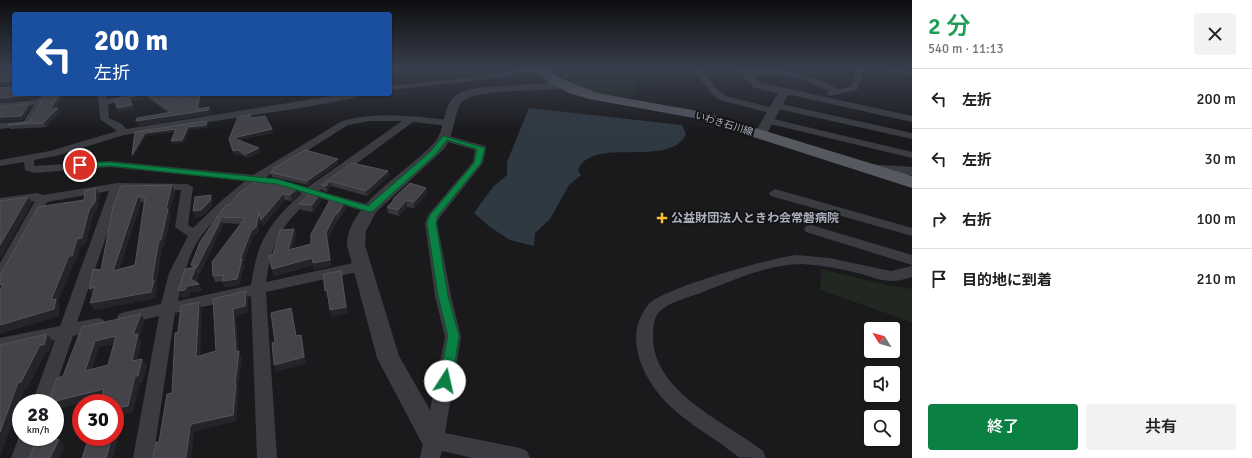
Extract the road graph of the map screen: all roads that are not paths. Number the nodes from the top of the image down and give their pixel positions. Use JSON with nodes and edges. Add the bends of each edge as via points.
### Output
{"nodes":[{"id":1,"x":503,"y":89,"type":"edge"},
{"id":2,"x":576,"y":89,"type":"edge"},
{"id":3,"x":713,"y":89,"type":"edge"},
{"id":4,"x":773,"y":89,"type":"edge"},
{"id":5,"x":832,"y":89,"type":"edge"},
{"id":6,"x":849,"y":89,"type":"edge"},
{"id":7,"x":785,"y":92,"type":"junction"},
{"id":8,"x":838,"y":92,"type":"junction"},
{"id":9,"x":124,"y":96,"type":"edge"},
{"id":10,"x":311,"y":96,"type":"edge"},
{"id":11,"x":349,"y":96,"type":"edge"},
{"id":12,"x":812,"y":97,"type":"junction"},
{"id":13,"x":43,"y":98,"type":"edge"},
{"id":14,"x":103,"y":98,"type":"edge"},
{"id":15,"x":322,"y":102,"type":"junction"},
{"id":16,"x":0,"y":106,"type":"edge"},
{"id":17,"x":773,"y":113,"type":"junction"},
{"id":18,"x":412,"y":119,"type":"junction"},
{"id":19,"x":912,"y":119,"type":"edge"},
{"id":20,"x":0,"y":126,"type":"edge"},
{"id":21,"x":447,"y":130,"type":"junction"},
{"id":22,"x":123,"y":132,"type":"junction"},
{"id":23,"x":760,"y":134,"type":"junction"},
{"id":24,"x":912,"y":136,"type":"edge"},
{"id":25,"x":912,"y":155,"type":"edge"},
{"id":26,"x":30,"y":159,"type":"junction"},
{"id":27,"x":0,"y":163,"type":"edge"},
{"id":28,"x":863,"y":168,"type":"junction"},
{"id":29,"x":912,"y":171,"type":"edge"},
{"id":30,"x":255,"y":179,"type":"junction"},
{"id":31,"x":912,"y":182,"type":"edge"},
{"id":32,"x":117,"y":186,"type":"junction"},
{"id":33,"x":311,"y":191,"type":"junction"},
{"id":34,"x":775,"y":193,"type":"dead end"},
{"id":35,"x":42,"y":199,"type":"junction"},
{"id":36,"x":0,"y":202,"type":"edge"},
{"id":37,"x":370,"y":209,"type":"junction"},
{"id":38,"x":811,"y":229,"type":"dead end"},
{"id":39,"x":912,"y":232,"type":"edge"},
{"id":40,"x":195,"y":234,"type":"junction"},
{"id":41,"x":912,"y":260,"type":"edge"},
{"id":42,"x":362,"y":266,"type":"junction"},
{"id":43,"x":912,"y":271,"type":"edge"},
{"id":44,"x":0,"y":276,"type":"edge"},
{"id":45,"x":258,"y":289,"type":"junction"},
{"id":46,"x":168,"y":309,"type":"junction"},
{"id":47,"x":66,"y":331,"type":"junction"},
{"id":48,"x":0,"y":346,"type":"edge"},
{"id":49,"x":44,"y":394,"type":"edge"},
{"id":50,"x":26,"y":446,"type":"edge"},
{"id":51,"x":432,"y":449,"type":"edge"},
{"id":52,"x":22,"y":458,"type":"edge"},
{"id":53,"x":143,"y":458,"type":"edge"},
{"id":54,"x":267,"y":458,"type":"edge"},
{"id":55,"x":520,"y":458,"type":"edge"},
{"id":56,"x":756,"y":458,"type":"edge"}],
"edges":[{"from":1,"to":21,"type":"street","via":[[468,92],[462,95],[454,103]]},
{"from":2,"to":23,"type":"main road","name":"いわき石川線","via":[[596,96],[696,114]]},
{"from":3,"to":17,"type":"street","via":[[723,98]]},
{"from":4,"to":7,"type":"street"},
{"from":5,"to":8,"type":"street"},
{"from":6,"to":8,"type":"street"},
{"from":7,"to":12,"type":"street"},
{"from":7,"to":17,"type":"street"},
{"from":8,"to":12,"type":"street"},
{"from":9,"to":14,"type":"street"},
{"from":10,"to":15,"type":"street"},
{"from":11,"to":15,"type":"street"},
{"from":12,"to":19,"type":"street"},
{"from":13,"to":16,"type":"street"},
{"from":13,"to":20,"type":"street","via":[[27,123]]},
{"from":14,"to":22,"type":"street","via":[[106,121],[119,126]]},
{"from":15,"to":22,"type":"street"},
{"from":17,"to":23,"type":"street"},
{"from":17,"to":24,"type":"street"},
{"from":17,"to":25,"type":"street"},
{"from":18,"to":21,"type":"street"},
{"from":18,"to":30,"type":"street","via":[[350,121]]},
{"from":18,"to":33,"type":"street"},
{"from":21,"to":37,"type":"street","via":[[433,152]]},
{"from":21,"to":51,"type":"street","via":[[481,148],[478,163],[433,217],[431,223],[443,296],[453,336]]},
{"from":22,"to":26,"type":"street"},
{"from":23,"to":28,"type":"main road","name":"いわき石川線"},
{"from":26,"to":27,"type":"street"},
{"from":26,"to":30,"type":"street","via":[[30,168],[34,170],[110,164]]},
{"from":28,"to":29,"type":"street"},
{"from":28,"to":31,"type":"main road","name":"いわき石川線"},
{"from":30,"to":33,"type":"street"},
{"from":30,"to":40,"type":"street"},
{"from":32,"to":35,"type":"street"},
{"from":32,"to":40,"type":"street","via":[[187,187],[181,227]]},
{"from":32,"to":47,"type":"street"},
{"from":33,"to":37,"type":"street"},
{"from":33,"to":45,"type":"street","via":[[287,214],[271,235],[262,260]]},
{"from":34,"to":39,"type":"street"},
{"from":35,"to":36,"type":"street","via":[[37,197]]},
{"from":35,"to":44,"type":"street"},
{"from":37,"to":42,"type":"street","via":[[355,234]]},
{"from":38,"to":41,"type":"street"},
{"from":40,"to":46,"type":"street","via":[[176,273]]},
{"from":42,"to":45,"type":"street"},
{"from":42,"to":51,"type":"street","via":[[388,358]]},
{"from":43,"to":56,"type":"street","via":[[891,276],[829,262],[791,260],[774,263],[674,296],[655,308],[645,323],[643,332],[650,363],[656,375],[670,394],[690,413]]},
{"from":45,"to":46,"type":"street"},
{"from":45,"to":54,"type":"street"},
{"from":46,"to":47,"type":"street"},
{"from":46,"to":53,"type":"street"},
{"from":47,"to":48,"type":"street"},
{"from":47,"to":49,"type":"street"},
{"from":50,"to":52,"type":"street"},
{"from":51,"to":55,"type":"street"}]}
